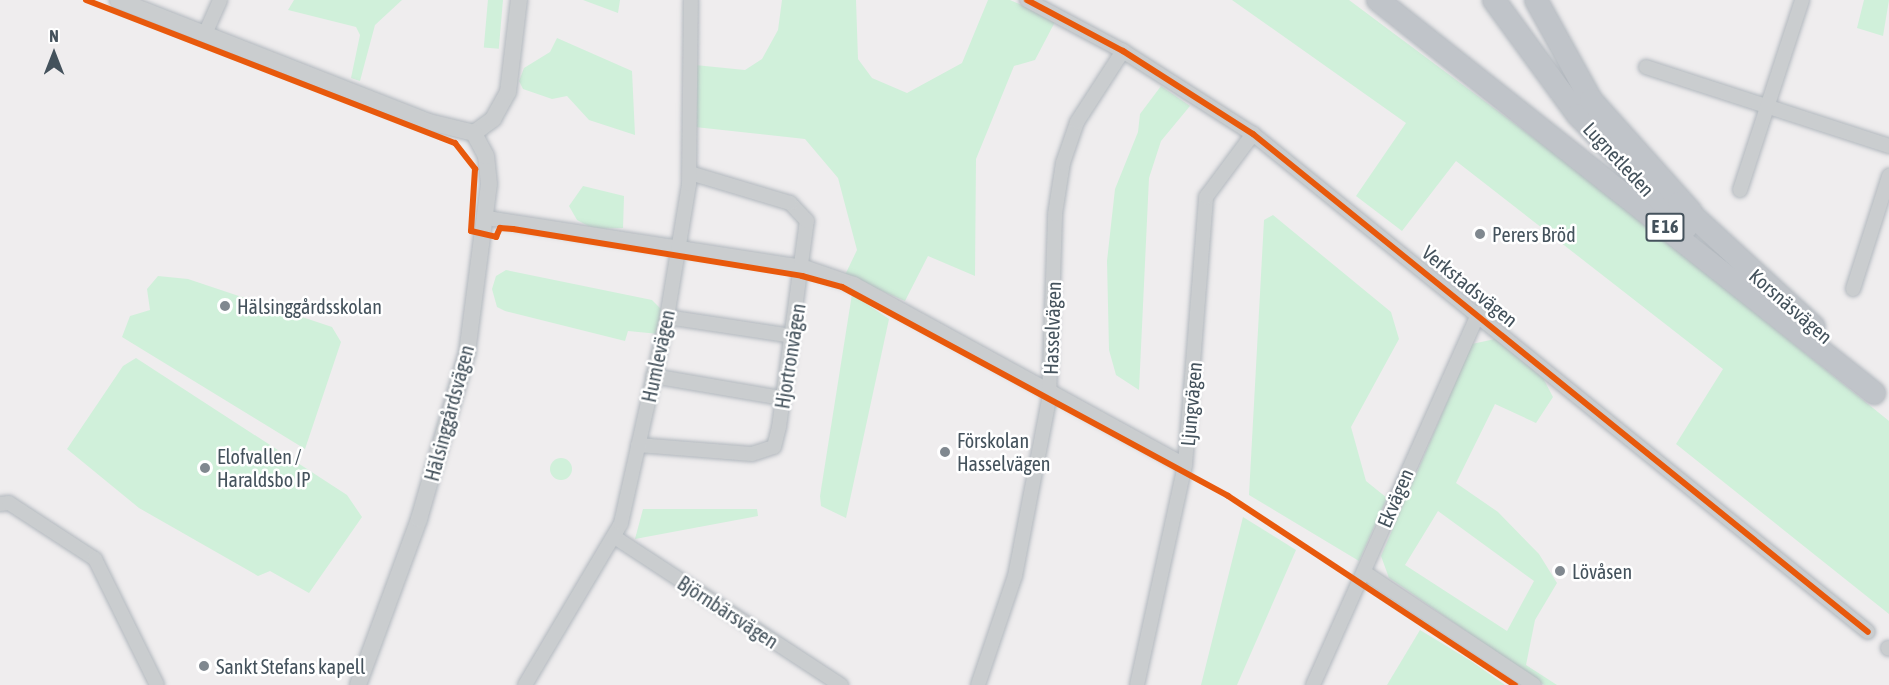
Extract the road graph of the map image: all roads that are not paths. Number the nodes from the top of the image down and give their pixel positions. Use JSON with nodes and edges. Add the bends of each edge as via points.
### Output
{"nodes":[{"id":1,"x":118,"y":0,"type":"edge"},
{"id":2,"x":219,"y":0,"type":"edge"},
{"id":3,"x":510,"y":0,"type":"edge"},
{"id":4,"x":519,"y":0,"type":"edge"},
{"id":5,"x":691,"y":0,"type":"edge"},
{"id":6,"x":1027,"y":0,"type":"edge"},
{"id":7,"x":1378,"y":0,"type":"edge"},
{"id":8,"x":1494,"y":0,"type":"edge"},
{"id":9,"x":1509,"y":0,"type":"edge"},
{"id":10,"x":1536,"y":0,"type":"edge"},
{"id":11,"x":1802,"y":0,"type":"edge"},
{"id":12,"x":205,"y":34,"type":"junction"},
{"id":13,"x":1123,"y":51,"type":"junction"},
{"id":14,"x":1646,"y":67,"type":"dead end"},
{"id":15,"x":1767,"y":105,"type":"junction"},
{"id":16,"x":474,"y":134,"type":"junction"},
{"id":17,"x":1253,"y":134,"type":"junction"},
{"id":18,"x":1889,"y":146,"type":"edge"},
{"id":19,"x":690,"y":173,"type":"junction"},
{"id":20,"x":1889,"y":176,"type":"edge"},
{"id":21,"x":1740,"y":190,"type":"dead end"},
{"id":22,"x":487,"y":218,"type":"junction"},
{"id":23,"x":1696,"y":218,"type":"junction"},
{"id":24,"x":678,"y":250,"type":"junction"},
{"id":25,"x":804,"y":267,"type":"junction"},
{"id":26,"x":1853,"y":289,"type":"dead end"},
{"id":27,"x":1479,"y":312,"type":"junction"},
{"id":28,"x":667,"y":317,"type":"junction"},
{"id":29,"x":792,"y":336,"type":"junction"},
{"id":30,"x":653,"y":376,"type":"junction"},
{"id":31,"x":1050,"y":389,"type":"junction"},
{"id":32,"x":1884,"y":396,"type":"edge"},
{"id":33,"x":783,"y":398,"type":"junction"},
{"id":34,"x":638,"y":445,"type":"junction"},
{"id":35,"x":1185,"y":465,"type":"junction"},
{"id":36,"x":0,"y":504,"type":"edge"},
{"id":37,"x":616,"y":538,"type":"junction"},
{"id":38,"x":1364,"y":572,"type":"junction"},
{"id":39,"x":1868,"y":632,"type":"dead end"},
{"id":40,"x":157,"y":685,"type":"edge"},
{"id":41,"x":358,"y":685,"type":"edge"},
{"id":42,"x":525,"y":685,"type":"edge"},
{"id":43,"x":841,"y":685,"type":"edge"},
{"id":44,"x":978,"y":685,"type":"edge"},
{"id":45,"x":1137,"y":685,"type":"edge"},
{"id":46,"x":1313,"y":685,"type":"edge"},
{"id":47,"x":1534,"y":685,"type":"edge"}],
"edges":[{"from":1,"to":12,"type":"street"},
{"from":2,"to":12,"type":"street"},
{"from":3,"to":16,"type":"street","via":[[502,77]]},
{"from":4,"to":16,"type":"street","via":[[508,92],[493,119]]},
{"from":5,"to":19,"type":"street","name":"Humlevägen"},
{"from":6,"to":13,"type":"street","name":"Verkstadsvägen"},
{"from":7,"to":32,"type":"highway","number":"E 16"},
{"from":8,"to":32,"type":"highway","name":"Lugnetleden","number":"E 16","via":[[1545,74],[1612,155]]},
{"from":9,"to":23,"type":"highway","name":"Lugnetleden","number":"E 16","via":[[1590,110]]},
{"from":10,"to":23,"type":"highway","number":"E 16","via":[[1592,100]]},
{"from":11,"to":15,"type":"street"},
{"from":12,"to":16,"type":"street","via":[[429,122]]},
{"from":13,"to":17,"type":"street","name":"Verkstadsvägen"},
{"from":13,"to":31,"type":"street","name":"Hasselvägen","via":[[1077,122],[1059,180]]},
{"from":14,"to":15,"type":"street"},
{"from":15,"to":18,"type":"street"},
{"from":15,"to":21,"type":"street"},
{"from":16,"to":22,"type":"street","name":"Hälsinggårdsvägen","via":[[486,156]]},
{"from":17,"to":27,"type":"street","name":"Verkstadsvägen"},
{"from":17,"to":35,"type":"street","name":"Ljungvägen","via":[[1217,175],[1205,201]]},
{"from":19,"to":24,"type":"street","name":"Humlevägen"},
{"from":19,"to":25,"type":"street","name":"Hjortronvägen","via":[[800,209],[808,228]]},
{"from":20,"to":26,"type":"street"},
{"from":22,"to":24,"type":"street"},
{"from":22,"to":41,"type":"street","name":"Hälsinggårdsvägen","via":[[457,395]]},
{"from":23,"to":32,"type":"highway","name":"Korsnäsvägen","number":"E 16"},
{"from":24,"to":25,"type":"street"},
{"from":24,"to":28,"type":"street","name":"Humlevägen"},
{"from":25,"to":29,"type":"street","name":"Hjortronvägen"},
{"from":25,"to":31,"type":"street","via":[[885,298]]},
{"from":27,"to":38,"type":"street","name":"Ekvägen"},
{"from":27,"to":39,"type":"street","name":"Verkstadsvägen"},
{"from":28,"to":29,"type":"street"},
{"from":28,"to":30,"type":"street","name":"Humlevägen"},
{"from":29,"to":33,"type":"street","name":"Hjortronvägen"},
{"from":30,"to":33,"type":"street"},
{"from":30,"to":34,"type":"street","name":"Humlevägen"},
{"from":31,"to":35,"type":"street"},
{"from":31,"to":44,"type":"street","name":"Hasselvägen","via":[[1015,576]]},
{"from":33,"to":34,"type":"street","name":"Hjortronvägen","via":[[775,445],[763,452]]},
{"from":34,"to":37,"type":"street","name":"Humlevägen"},
{"from":35,"to":45,"type":"street","name":"Ljungvägen"},
{"from":36,"to":40,"type":"street","via":[[9,503],[94,559]]},
{"from":37,"to":42,"type":"street","name":"Humlevägen"},
{"from":37,"to":43,"type":"street","name":"Björnbärsvägen"},
{"from":38,"to":46,"type":"street","name":"Ekvägen"},
{"from":38,"to":47,"type":"street"}]}
